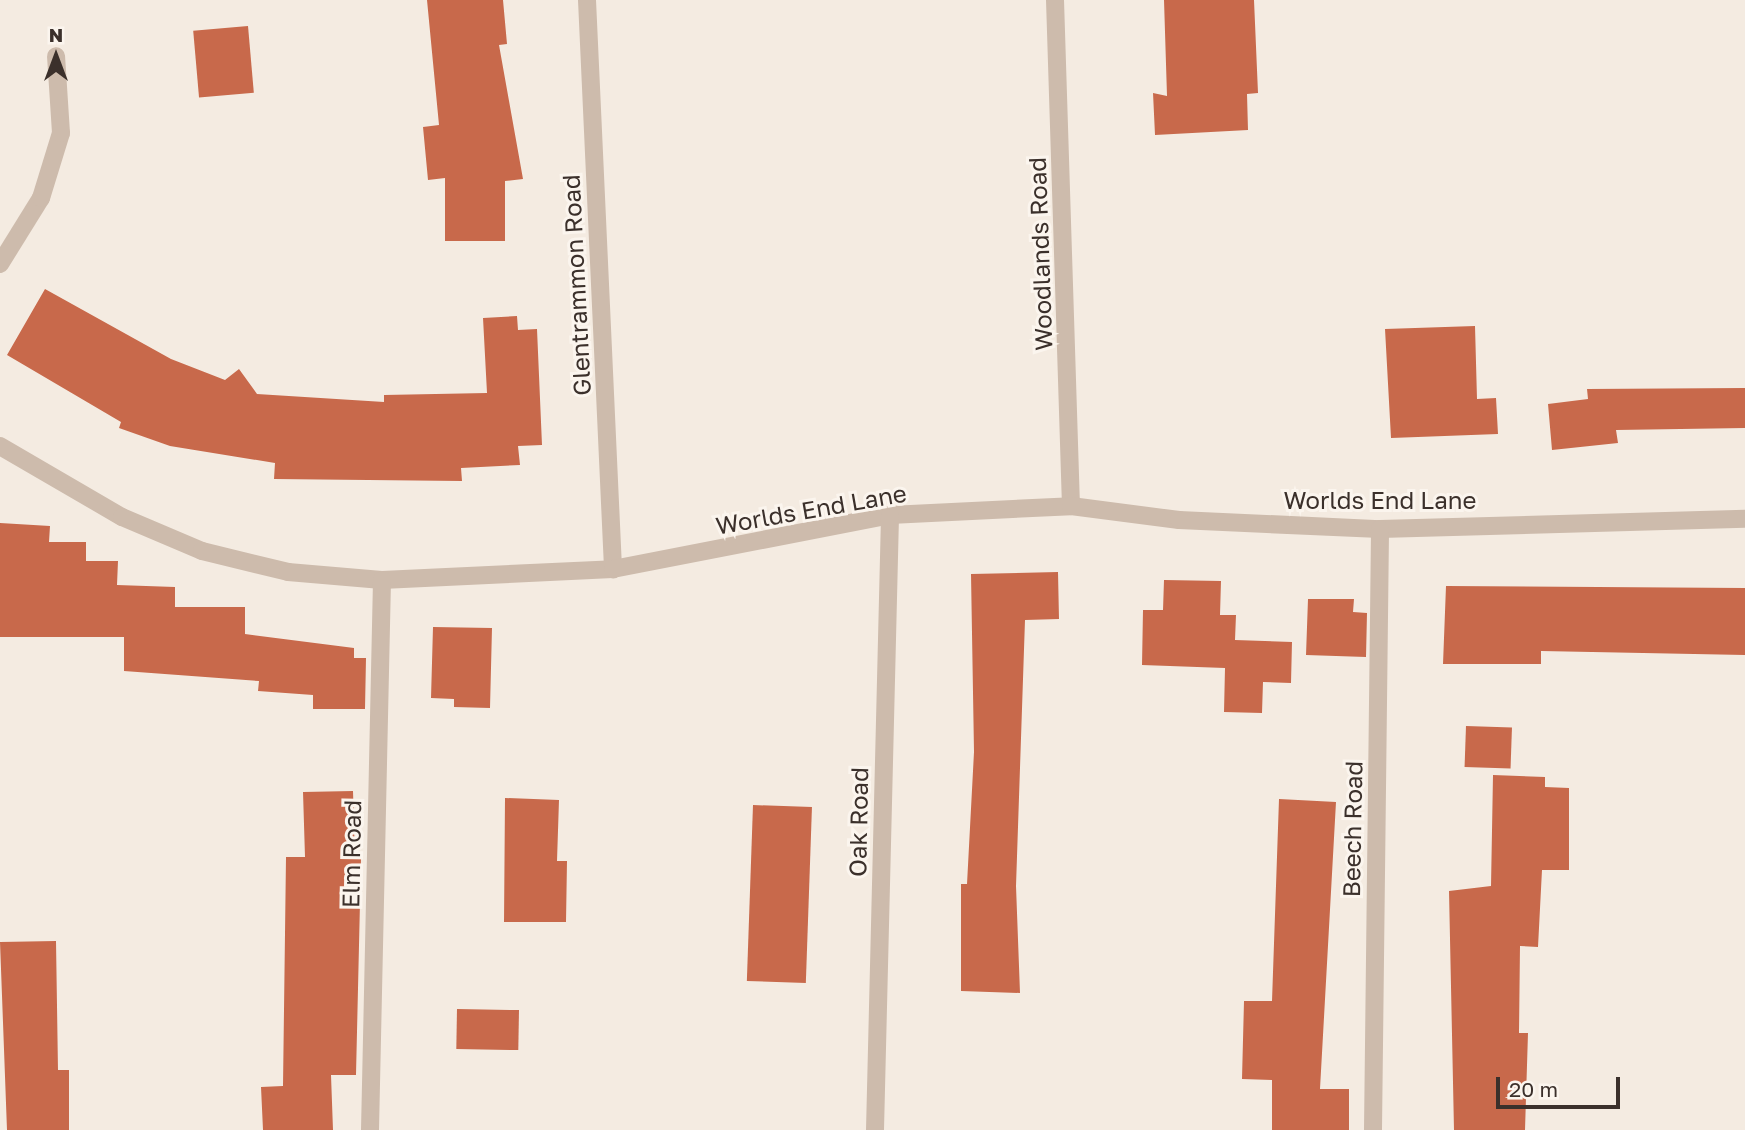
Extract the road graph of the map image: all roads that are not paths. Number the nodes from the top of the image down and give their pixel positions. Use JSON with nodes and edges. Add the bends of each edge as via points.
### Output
{"nodes":[{"id":1,"x":587,"y":0,"type":"edge"},
{"id":2,"x":1055,"y":0,"type":"edge"},
{"id":3,"x":57,"y":56,"type":"dead end"},
{"id":4,"x":0,"y":264,"type":"edge"},
{"id":5,"x":0,"y":446,"type":"edge"},
{"id":6,"x":1071,"y":506,"type":"junction"},
{"id":7,"x":890,"y":515,"type":"junction"},
{"id":8,"x":1745,"y":519,"type":"edge"},
{"id":9,"x":1380,"y":528,"type":"junction"},
{"id":10,"x":613,"y":569,"type":"junction"},
{"id":11,"x":382,"y":580,"type":"junction"},
{"id":12,"x":370,"y":1130,"type":"edge"},
{"id":13,"x":874,"y":1130,"type":"edge"},
{"id":14,"x":1373,"y":1130,"type":"edge"}],
"edges":[{"from":1,"to":10,"type":"street","name":"Glentrammon Road"},
{"from":2,"to":6,"type":"street","name":"Woodlands Road"},
{"from":3,"to":4,"type":"street","via":[[61,132],[41,198]]},
{"from":5,"to":11,"type":"street","name":"Worlds End Lane","via":[[122,517],[202,551],[288,572]]},
{"from":6,"to":7,"type":"street","name":"Worlds End Lane"},
{"from":6,"to":9,"type":"street","name":"Worlds End Lane","via":[[1179,520]]},
{"from":7,"to":10,"type":"street","name":"Worlds End Lane"},
{"from":7,"to":13,"type":"street","name":"Oak Road"},
{"from":8,"to":9,"type":"street","name":"Worlds End Lane"},
{"from":9,"to":14,"type":"street","name":"Beech Road"},
{"from":10,"to":11,"type":"street","name":"Worlds End Lane"},
{"from":11,"to":12,"type":"street","name":"Elm Road"}]}
